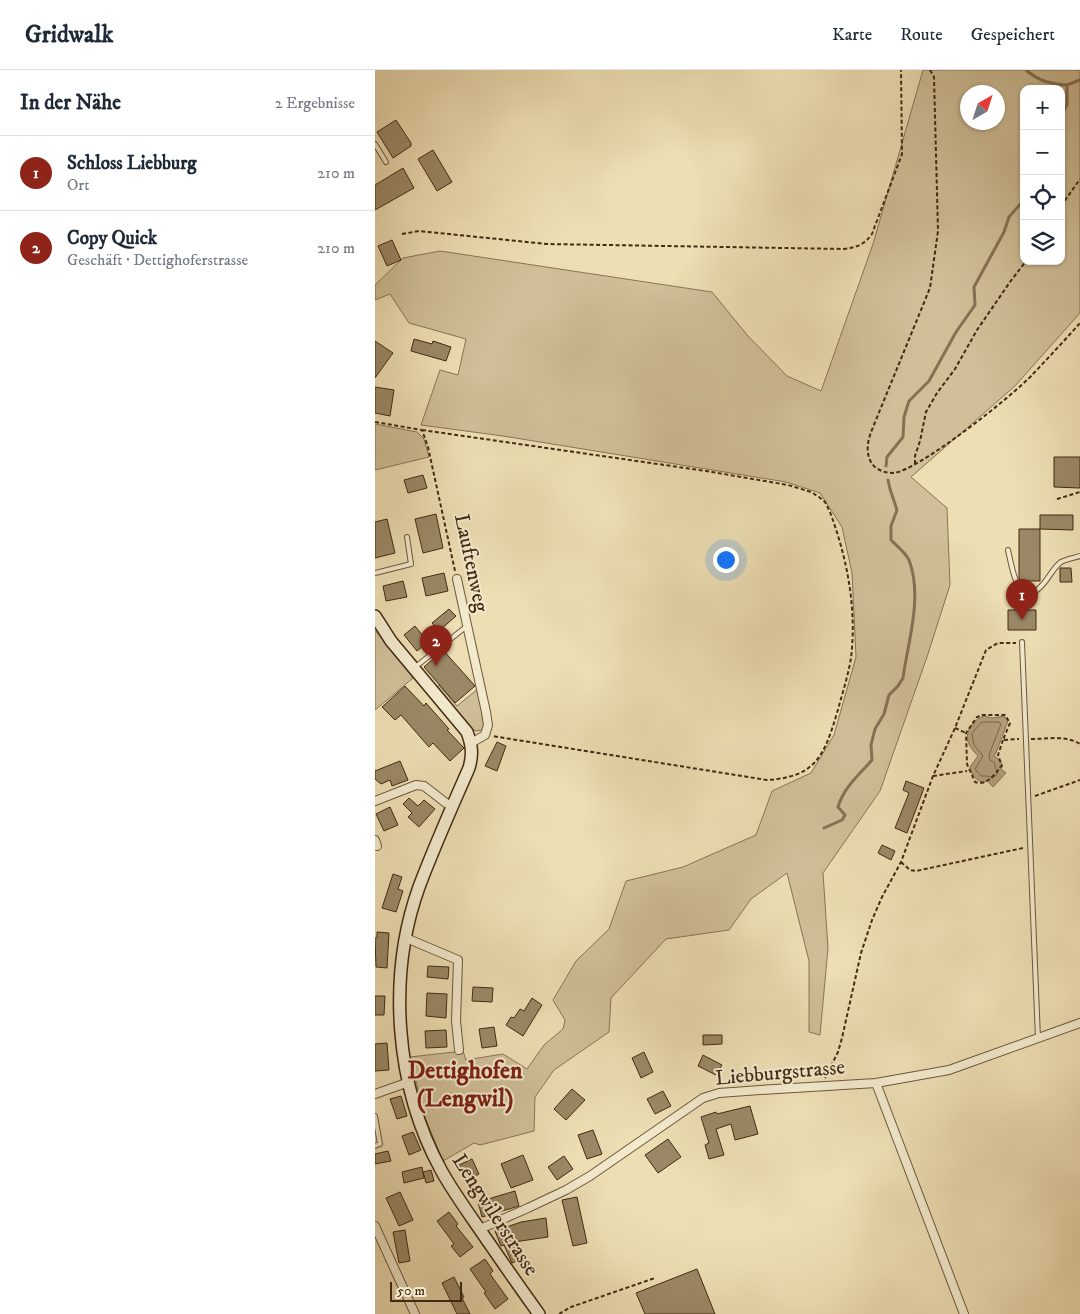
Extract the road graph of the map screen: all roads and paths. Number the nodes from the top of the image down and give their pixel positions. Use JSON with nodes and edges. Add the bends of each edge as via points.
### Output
{"nodes":[{"id":1,"x":901,"y":70,"type":"edge"},
{"id":2,"x":930,"y":70,"type":"edge"},
{"id":3,"x":375,"y":144,"type":"edge"},
{"id":4,"x":386,"y":162,"type":"dead end"},
{"id":5,"x":1080,"y":179,"type":"edge"},
{"id":6,"x":1065,"y":200,"type":"edge"},
{"id":7,"x":402,"y":234,"type":"dead end"},
{"id":8,"x":1023,"y":265,"type":"edge"},
{"id":9,"x":1080,"y":323,"type":"edge"},
{"id":10,"x":375,"y":422,"type":"edge"},
{"id":11,"x":422,"y":430,"type":"junction"},
{"id":12,"x":915,"y":464,"type":"junction"},
{"id":13,"x":1080,"y":492,"type":"edge"},
{"id":14,"x":1057,"y":499,"type":"dead end"},
{"id":15,"x":407,"y":537,"type":"dead end"},
{"id":16,"x":1008,"y":550,"type":"dead end"},
{"id":17,"x":1080,"y":556,"type":"edge"},
{"id":18,"x":375,"y":573,"type":"edge"},
{"id":19,"x":457,"y":579,"type":"joint"},
{"id":20,"x":375,"y":616,"type":"edge"},
{"id":21,"x":467,"y":626,"type":"junction"},
{"id":22,"x":1022,"y":642,"type":"joint"},
{"id":23,"x":414,"y":668,"type":"junction"},
{"id":24,"x":955,"y":728,"type":"junction"},
{"id":25,"x":966,"y":733,"type":"junction"},
{"id":26,"x":485,"y":735,"type":"junction"},
{"id":27,"x":1025,"y":739,"type":"junction"},
{"id":28,"x":1003,"y":740,"type":"junction"},
{"id":29,"x":471,"y":742,"type":"junction"},
{"id":30,"x":1080,"y":744,"type":"edge"},
{"id":31,"x":969,"y":770,"type":"junction"},
{"id":32,"x":933,"y":776,"type":"junction"},
{"id":33,"x":1080,"y":780,"type":"edge"},
{"id":34,"x":1028,"y":799,"type":"junction"},
{"id":35,"x":375,"y":800,"type":"edge"},
{"id":36,"x":453,"y":806,"type":"junction"},
{"id":37,"x":1030,"y":846,"type":"junction"},
{"id":38,"x":901,"y":862,"type":"junction"},
{"id":39,"x":407,"y":933,"type":"junction"},
{"id":40,"x":1080,"y":1023,"type":"edge"},
{"id":41,"x":1038,"y":1039,"type":"junction"},
{"id":42,"x":459,"y":1050,"type":"dead end"},
{"id":43,"x":409,"y":1082,"type":"junction"},
{"id":44,"x":876,"y":1083,"type":"junction"},
{"id":45,"x":820,"y":1086,"type":"junction"},
{"id":46,"x":375,"y":1094,"type":"edge"},
{"id":47,"x":375,"y":1116,"type":"edge"},
{"id":48,"x":375,"y":1146,"type":"edge"},
{"id":49,"x":375,"y":1226,"type":"edge"},
{"id":50,"x":480,"y":1229,"type":"junction"},
{"id":51,"x":655,"y":1278,"type":"dead end"},
{"id":52,"x":415,"y":1314,"type":"edge"},
{"id":53,"x":539,"y":1314,"type":"edge"},
{"id":54,"x":559,"y":1314,"type":"edge"},
{"id":55,"x":964,"y":1314,"type":"edge"}],
"edges":[{"from":1,"to":7,"type":"path","via":[[902,154],[872,234],[859,247],[576,245],[419,231]]},
{"from":2,"to":12,"type":"path","via":[[934,77],[938,231],[930,288],[867,442],[868,456],[881,471],[893,473]]},
{"from":3,"to":4,"type":"lane"},
{"from":5,"to":6,"type":"path"},
{"from":8,"to":12,"type":"path","via":[[977,330],[926,412]]},
{"from":9,"to":12,"type":"path","via":[[1029,379],[973,424]]},
{"from":10,"to":11,"type":"path"},
{"from":11,"to":19,"type":"path","name":"Lauftenweg"},
{"from":11,"to":26,"type":"path","via":[[705,471],[802,489],[825,502],[849,580],[851,658],[839,706],[819,758],[792,777],[767,780]]},
{"from":13,"to":14,"type":"path"},
{"from":15,"to":18,"type":"lane","via":[[411,564]]},
{"from":16,"to":17,"type":"lane","via":[[1016,584],[1029,593],[1037,590],[1061,562]]},
{"from":19,"to":21,"type":"street","name":"Lauftenweg"},
{"from":20,"to":23,"type":"street"},
{"from":21,"to":23,"type":"lane"},
{"from":21,"to":26,"type":"street","name":"Lauftenweg","via":[[486,712]]},
{"from":22,"to":24,"type":"path","via":[[998,643],[986,650]]},
{"from":22,"to":27,"type":"lane"},
{"from":23,"to":29,"type":"street","via":[[467,732]]},
{"from":24,"to":25,"type":"path"},
{"from":24,"to":32,"type":"path"},
{"from":25,"to":28,"type":"path","via":[[977,717],[1005,715],[1010,723]]},
{"from":25,"to":31,"type":"path","via":[[965,757]]},
{"from":26,"to":29,"type":"street"},
{"from":27,"to":28,"type":"path"},
{"from":27,"to":30,"type":"path","via":[[1064,738]]},
{"from":27,"to":34,"type":"lane"},
{"from":28,"to":31,"type":"path","via":[[998,755],[1003,766],[986,783],[975,782]]},
{"from":29,"to":36,"type":"street","name":"Lengwilerstrasse","via":[[471,762]]},
{"from":31,"to":32,"type":"path"},
{"from":32,"to":38,"type":"path"},
{"from":33,"to":34,"type":"path"},
{"from":34,"to":37,"type":"lane"},
{"from":35,"to":36,"type":"street","via":[[420,785]]},
{"from":36,"to":39,"type":"street","name":"Lengwilerstrasse","via":[[419,888]]},
{"from":37,"to":38,"type":"path","via":[[916,871]]},
{"from":37,"to":41,"type":"lane"},
{"from":38,"to":45,"type":"path","via":[[872,920],[861,953],[842,1038]]},
{"from":39,"to":42,"type":"street","via":[[459,960],[456,1021]]},
{"from":39,"to":43,"type":"street","name":"Lengwilerstrasse","via":[[402,966],[401,1018]]},
{"from":40,"to":41,"type":"street","name":"Liebburgstrasse"},
{"from":41,"to":44,"type":"street","name":"Liebburgstrasse","via":[[949,1070]]},
{"from":43,"to":46,"type":"street"},
{"from":43,"to":50,"type":"street","name":"Lengwilerstrasse","via":[[417,1114],[440,1169]]},
{"from":44,"to":45,"type":"street","name":"Liebburgstrasse"},
{"from":44,"to":55,"type":"street"},
{"from":45,"to":50,"type":"street","name":"Liebburgstrasse","via":[[719,1093],[703,1098],[566,1190]]},
{"from":47,"to":48,"type":"lane","via":[[380,1144]]},
{"from":49,"to":52,"type":"street"},
{"from":50,"to":53,"type":"street","name":"Lengwilerstrasse"},
{"from":51,"to":54,"type":"path"}]}
